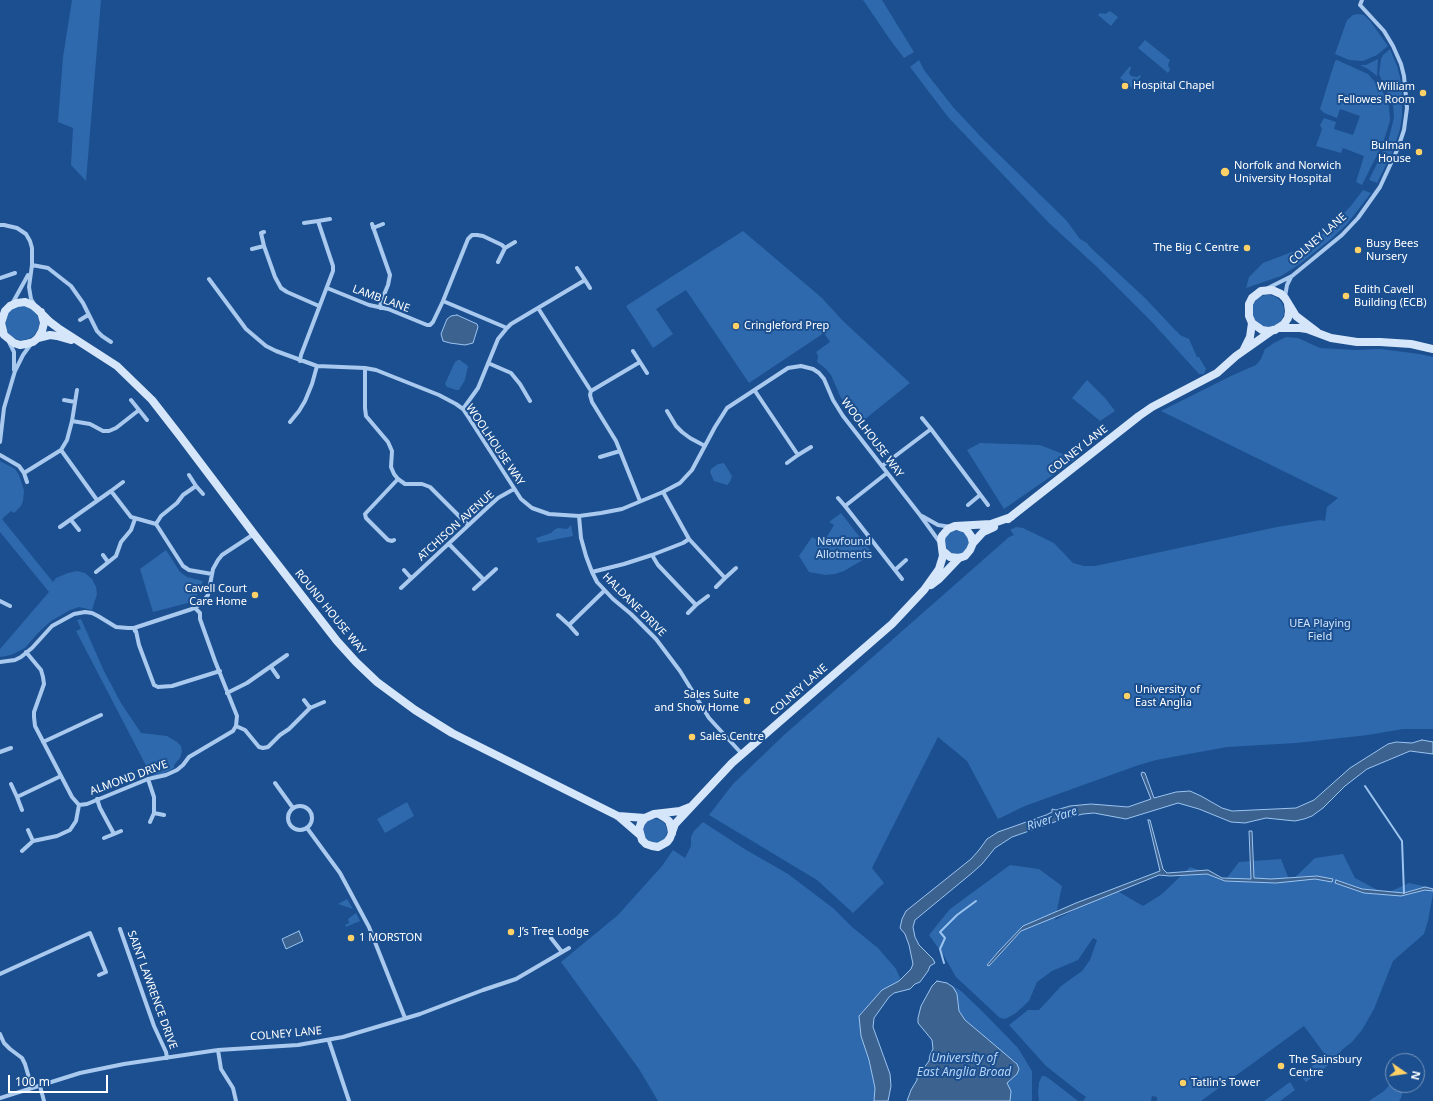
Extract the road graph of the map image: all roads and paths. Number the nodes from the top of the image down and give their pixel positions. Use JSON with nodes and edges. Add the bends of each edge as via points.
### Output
{"nodes":[{"id":1,"x":1361,"y":2,"type":"edge"},
{"id":2,"x":330,"y":219,"type":"dead end"},
{"id":3,"x":318,"y":221,"type":"junction"},
{"id":4,"x":304,"y":223,"type":"dead end"},
{"id":5,"x":383,"y":224,"type":"dead end"},
{"id":6,"x":0,"y":225,"type":"edge"},
{"id":7,"x":262,"y":231,"type":"dead end"},
{"id":8,"x":515,"y":242,"type":"dead end"},
{"id":9,"x":264,"y":246,"type":"junction"},
{"id":10,"x":505,"y":248,"type":"junction"},
{"id":11,"x":252,"y":249,"type":"dead end"},
{"id":12,"x":498,"y":262,"type":"dead end"},
{"id":13,"x":32,"y":265,"type":"junction"},
{"id":14,"x":577,"y":268,"type":"dead end"},
{"id":15,"x":30,"y":271,"type":"junction"},
{"id":16,"x":15,"y":273,"type":"dead end"},
{"id":17,"x":1292,"y":276,"type":"junction"},
{"id":18,"x":0,"y":278,"type":"edge"},
{"id":19,"x":209,"y":279,"type":"dead end"},
{"id":20,"x":585,"y":280,"type":"junction"},
{"id":21,"x":328,"y":288,"type":"junction"},
{"id":22,"x":590,"y":288,"type":"dead end"},
{"id":23,"x":1261,"y":291,"type":"junction"},
{"id":24,"x":443,"y":301,"type":"junction"},
{"id":25,"x":1287,"y":301,"type":"junction"},
{"id":26,"x":10,"y":306,"type":"junction"},
{"id":27,"x":319,"y":306,"type":"junction"},
{"id":28,"x":380,"y":308,"type":"junction"},
{"id":29,"x":538,"y":308,"type":"junction"},
{"id":30,"x":39,"y":310,"type":"junction"},
{"id":31,"x":88,"y":315,"type":"junction"},
{"id":32,"x":1,"y":316,"type":"edge"},
{"id":33,"x":80,"y":320,"type":"dead end"},
{"id":34,"x":1252,"y":323,"type":"junction"},
{"id":35,"x":507,"y":328,"type":"junction"},
{"id":36,"x":1276,"y":329,"type":"junction"},
{"id":37,"x":1317,"y":332,"type":"junction"},
{"id":38,"x":4,"y":336,"type":"edge"},
{"id":39,"x":35,"y":340,"type":"junction"},
{"id":40,"x":111,"y":342,"type":"dead end"},
{"id":41,"x":89,"y":346,"type":"junction"},
{"id":42,"x":1433,"y":348,"type":"edge"},
{"id":43,"x":633,"y":350,"type":"dead end"},
{"id":44,"x":1241,"y":353,"type":"junction"},
{"id":45,"x":300,"y":361,"type":"junction"},
{"id":46,"x":640,"y":362,"type":"junction"},
{"id":47,"x":488,"y":363,"type":"junction"},
{"id":48,"x":317,"y":366,"type":"junction"},
{"id":49,"x":365,"y":368,"type":"junction"},
{"id":50,"x":14,"y":371,"type":"junction"},
{"id":51,"x":647,"y":373,"type":"dead end"},
{"id":52,"x":77,"y":390,"type":"dead end"},
{"id":53,"x":755,"y":390,"type":"junction"},
{"id":54,"x":590,"y":391,"type":"junction"},
{"id":55,"x":64,"y":400,"type":"dead end"},
{"id":56,"x":131,"y":400,"type":"dead end"},
{"id":57,"x":530,"y":401,"type":"dead end"},
{"id":58,"x":75,"y":402,"type":"junction"},
{"id":59,"x":463,"y":409,"type":"junction"},
{"id":60,"x":139,"y":410,"type":"junction"},
{"id":61,"x":667,"y":411,"type":"dead end"},
{"id":62,"x":922,"y":418,"type":"dead end"},
{"id":63,"x":1,"y":420,"type":"edge"},
{"id":64,"x":147,"y":420,"type":"dead end"},
{"id":65,"x":72,"y":421,"type":"junction"},
{"id":66,"x":290,"y":422,"type":"dead end"},
{"id":67,"x":930,"y":429,"type":"junction"},
{"id":68,"x":0,"y":442,"type":"edge"},
{"id":69,"x":705,"y":446,"type":"junction"},
{"id":70,"x":811,"y":447,"type":"dead end"},
{"id":71,"x":61,"y":450,"type":"junction"},
{"id":72,"x":620,"y":451,"type":"junction"},
{"id":73,"x":0,"y":455,"type":"edge"},
{"id":74,"x":798,"y":455,"type":"junction"},
{"id":75,"x":600,"y":457,"type":"dead end"},
{"id":76,"x":787,"y":463,"type":"dead end"},
{"id":77,"x":882,"y":466,"type":"junction"},
{"id":78,"x":24,"y":473,"type":"junction"},
{"id":79,"x":887,"y":473,"type":"junction"},
{"id":80,"x":189,"y":475,"type":"dead end"},
{"id":81,"x":398,"y":479,"type":"junction"},
{"id":82,"x":27,"y":482,"type":"dead end"},
{"id":83,"x":123,"y":482,"type":"dead end"},
{"id":84,"x":196,"y":486,"type":"junction"},
{"id":85,"x":514,"y":489,"type":"junction"},
{"id":86,"x":111,"y":491,"type":"junction"},
{"id":87,"x":663,"y":492,"type":"junction"},
{"id":88,"x":203,"y":494,"type":"dead end"},
{"id":89,"x":980,"y":495,"type":"junction"},
{"id":90,"x":838,"y":498,"type":"dead end"},
{"id":91,"x":97,"y":500,"type":"junction"},
{"id":92,"x":640,"y":501,"type":"junction"},
{"id":93,"x":968,"y":505,"type":"dead end"},
{"id":94,"x":988,"y":505,"type":"dead end"},
{"id":95,"x":845,"y":506,"type":"junction"},
{"id":96,"x":920,"y":515,"type":"junction"},
{"id":97,"x":579,"y":516,"type":"junction"},
{"id":98,"x":1011,"y":517,"type":"junction"},
{"id":99,"x":135,"y":519,"type":"junction"},
{"id":100,"x":71,"y":520,"type":"junction"},
{"id":101,"x":156,"y":524,"type":"junction"},
{"id":102,"x":468,"y":525,"type":"junction"},
{"id":103,"x":60,"y":527,"type":"dead end"},
{"id":104,"x":955,"y":527,"type":"junction"},
{"id":105,"x":78,"y":530,"type":"dead end"},
{"id":106,"x":254,"y":534,"type":"junction"},
{"id":107,"x":688,"y":539,"type":"junction"},
{"id":108,"x":394,"y":540,"type":"dead end"},
{"id":109,"x":449,"y":544,"type":"junction"},
{"id":110,"x":973,"y":544,"type":"junction"},
{"id":111,"x":942,"y":548,"type":"junction"},
{"id":112,"x":180,"y":552,"type":"dead end"},
{"id":113,"x":103,"y":555,"type":"dead end"},
{"id":114,"x":652,"y":555,"type":"junction"},
{"id":115,"x":176,"y":556,"type":"junction"},
{"id":116,"x":959,"y":558,"type":"junction"},
{"id":117,"x":906,"y":560,"type":"dead end"},
{"id":118,"x":108,"y":562,"type":"junction"},
{"id":119,"x":736,"y":568,"type":"dead end"},
{"id":120,"x":496,"y":569,"type":"dead end"},
{"id":121,"x":404,"y":570,"type":"dead end"},
{"id":122,"x":895,"y":570,"type":"junction"},
{"id":123,"x":96,"y":572,"type":"dead end"},
{"id":124,"x":592,"y":572,"type":"junction"},
{"id":125,"x":212,"y":574,"type":"junction"},
{"id":126,"x":411,"y":578,"type":"junction"},
{"id":127,"x":725,"y":578,"type":"junction"},
{"id":128,"x":902,"y":579,"type":"dead end"},
{"id":129,"x":484,"y":580,"type":"junction"},
{"id":130,"x":716,"y":587,"type":"dead end"},
{"id":131,"x":401,"y":588,"type":"dead end"},
{"id":132,"x":474,"y":589,"type":"dead end"},
{"id":133,"x":924,"y":590,"type":"junction"},
{"id":134,"x":604,"y":591,"type":"junction"},
{"id":135,"x":708,"y":596,"type":"dead end"},
{"id":136,"x":0,"y":601,"type":"edge"},
{"id":137,"x":696,"y":605,"type":"junction"},
{"id":138,"x":10,"y":606,"type":"dead end"},
{"id":139,"x":195,"y":608,"type":"junction"},
{"id":140,"x":688,"y":613,"type":"dead end"},
{"id":141,"x":558,"y":615,"type":"dead end"},
{"id":142,"x":569,"y":625,"type":"junction"},
{"id":143,"x":134,"y":628,"type":"junction"},
{"id":144,"x":577,"y":634,"type":"dead end"},
{"id":145,"x":26,"y":652,"type":"junction"},
{"id":146,"x":287,"y":655,"type":"dead end"},
{"id":147,"x":0,"y":662,"type":"edge"},
{"id":148,"x":271,"y":667,"type":"junction"},
{"id":149,"x":220,"y":671,"type":"junction"},
{"id":150,"x":278,"y":677,"type":"dead end"},
{"id":151,"x":227,"y":693,"type":"junction"},
{"id":152,"x":304,"y":700,"type":"dead end"},
{"id":153,"x":324,"y":702,"type":"dead end"},
{"id":154,"x":310,"y":708,"type":"junction"},
{"id":155,"x":101,"y":715,"type":"dead end"},
{"id":156,"x":236,"y":726,"type":"junction"},
{"id":157,"x":42,"y":742,"type":"junction"},
{"id":158,"x":11,"y":748,"type":"dead end"},
{"id":159,"x":0,"y":752,"type":"edge"},
{"id":160,"x":742,"y":754,"type":"junction"},
{"id":161,"x":61,"y":776,"type":"junction"},
{"id":162,"x":148,"y":779,"type":"junction"},
{"id":163,"x":275,"y":783,"type":"dead end"},
{"id":164,"x":12,"y":784,"type":"dead end"},
{"id":165,"x":17,"y":797,"type":"junction"},
{"id":166,"x":97,"y":799,"type":"junction"},
{"id":167,"x":79,"y":805,"type":"junction"},
{"id":168,"x":690,"y":807,"type":"junction"},
{"id":169,"x":293,"y":808,"type":"junction"},
{"id":170,"x":22,"y":810,"type":"dead end"},
{"id":171,"x":154,"y":813,"type":"junction"},
{"id":172,"x":659,"y":814,"type":"junction"},
{"id":173,"x":164,"y":815,"type":"dead end"},
{"id":174,"x":618,"y":816,"type":"junction"},
{"id":175,"x":645,"y":818,"type":"junction"},
{"id":176,"x":150,"y":822,"type":"dead end"},
{"id":177,"x":306,"y":828,"type":"junction"},
{"id":178,"x":28,"y":830,"type":"dead end"},
{"id":179,"x":121,"y":831,"type":"dead end"},
{"id":180,"x":672,"y":833,"type":"junction"},
{"id":181,"x":114,"y":834,"type":"junction"},
{"id":182,"x":640,"y":835,"type":"junction"},
{"id":183,"x":104,"y":838,"type":"dead end"},
{"id":184,"x":33,"y":841,"type":"junction"},
{"id":185,"x":22,"y":851,"type":"dead end"},
{"id":186,"x":120,"y":929,"type":"dead end"},
{"id":187,"x":551,"y":938,"type":"dead end"},
{"id":188,"x":569,"y":948,"type":"dead end"},
{"id":189,"x":562,"y":952,"type":"junction"},
{"id":190,"x":0,"y":974,"type":"edge"},
{"id":191,"x":99,"y":975,"type":"dead end"},
{"id":192,"x":405,"y":1018,"type":"junction"},
{"id":193,"x":0,"y":1034,"type":"edge"},
{"id":194,"x":329,"y":1040,"type":"junction"},
{"id":195,"x":218,"y":1050,"type":"junction"},
{"id":196,"x":167,"y":1058,"type":"junction"},
{"id":197,"x":40,"y":1086,"type":"junction"},
{"id":198,"x":32,"y":1088,"type":"junction"},
{"id":199,"x":0,"y":1098,"type":"edge"},
{"id":200,"x":44,"y":1101,"type":"edge"},
{"id":201,"x":236,"y":1101,"type":"edge"},
{"id":202,"x":349,"y":1101,"type":"edge"}],
"edges":[{"from":1,"to":17,"type":"street","name":"COLNEY LANE","via":[[1384,31],[1401,64],[1407,108],[1404,130],[1386,176],[1358,218],[1342,235]]},
{"from":2,"to":3,"type":"street"},
{"from":3,"to":4,"type":"street"},
{"from":3,"to":21,"type":"street","via":[[333,266]]},
{"from":5,"to":28,"type":"street","via":[[372,226],[390,275]]},
{"from":6,"to":13,"type":"street","via":[[17,228],[26,234],[32,248]]},
{"from":7,"to":9,"type":"street"},
{"from":8,"to":10,"type":"street"},
{"from":9,"to":11,"type":"street"},
{"from":9,"to":27,"type":"street","via":[[281,288]]},
{"from":10,"to":12,"type":"street"},
{"from":10,"to":24,"type":"street","name":"LAMB LANE","via":[[483,236],[472,235],[468,239]]},
{"from":13,"to":15,"type":"street"},
{"from":13,"to":31,"type":"street","via":[[48,268],[70,286],[83,303]]},
{"from":14,"to":20,"type":"street"},
{"from":15,"to":26,"type":"street"},
{"from":15,"to":30,"type":"street","via":[[29,293]]},
{"from":16,"to":18,"type":"street"},
{"from":17,"to":23,"type":"street","name":"COLNEY LANE"},
{"from":17,"to":25,"type":"street","name":"COLNEY LANE","via":[[1288,283]]},
{"from":19,"to":45,"type":"street","name":"WOOLHOUSE WAY","via":[[237,318],[260,342]]},
{"from":20,"to":22,"type":"street"},
{"from":20,"to":29,"type":"street"},
{"from":21,"to":27,"type":"street"},
{"from":21,"to":28,"type":"street","name":"LAMB LANE","via":[[368,306]]},
{"from":23,"to":25,"type":"street","via":[[1277,291]]},
{"from":23,"to":34,"type":"street","name":"COLNEY LANE","via":[[1249,304]]},
{"from":24,"to":28,"type":"street","name":"LAMB LANE","via":[[433,322],[427,326]]},
{"from":24,"to":35,"type":"street"},
{"from":25,"to":36,"type":"street","name":"COLNEY LANE","via":[[1288,318]]},
{"from":25,"to":37,"type":"street","via":[[1296,316]]},
{"from":26,"to":30,"type":"street","name":"ROUND HOUSE WAY","via":[[25,302]]},
{"from":26,"to":32,"type":"street"},
{"from":27,"to":45,"type":"street"},
{"from":29,"to":35,"type":"street"},
{"from":29,"to":54,"type":"street"},
{"from":30,"to":39,"type":"street","via":[[44,324]]},
{"from":30,"to":41,"type":"street","name":"ROUND HOUSE WAY","via":[[58,328]]},
{"from":31,"to":33,"type":"street"},
{"from":31,"to":40,"type":"street","via":[[102,336]]},
{"from":32,"to":38,"type":"street"},
{"from":34,"to":36,"type":"street","via":[[1262,330]]},
{"from":34,"to":44,"type":"street","name":"COLNEY LANE","via":[[1250,337]]},
{"from":35,"to":47,"type":"street","via":[[498,339]]},
{"from":36,"to":37,"type":"street","via":[[1300,328]]},
{"from":36,"to":44,"type":"street","name":"COLNEY LANE"},
{"from":37,"to":42,"type":"street","via":[[1331,338],[1356,342],[1411,344]]},
{"from":38,"to":39,"type":"street","name":"ROUND HOUSE WAY","via":[[20,345]]},
{"from":38,"to":50,"type":"street","via":[[14,352]]},
{"from":39,"to":41,"type":"street","name":"ROUND HOUSE WAY","via":[[50,335]]},
{"from":39,"to":50,"type":"street"},
{"from":41,"to":106,"type":"street","name":"ROUND HOUSE WAY","via":[[117,366],[152,400]]},
{"from":43,"to":46,"type":"street"},
{"from":44,"to":98,"type":"street","name":"COLNEY LANE","via":[[1217,373],[1139,416]]},
{"from":45,"to":48,"type":"street","name":"WOOLHOUSE WAY"},
{"from":46,"to":51,"type":"street"},
{"from":46,"to":54,"type":"street"},
{"from":47,"to":57,"type":"street","via":[[511,373]]},
{"from":47,"to":59,"type":"street","via":[[478,388]]},
{"from":48,"to":49,"type":"street","name":"WOOLHOUSE WAY"},
{"from":48,"to":66,"type":"street","via":[[305,401]]},
{"from":49,"to":59,"type":"street","name":"WOOLHOUSE WAY","via":[[439,395]]},
{"from":49,"to":81,"type":"street","via":[[366,416],[388,442],[392,451],[391,466]]},
{"from":50,"to":63,"type":"street"},
{"from":52,"to":58,"type":"street"},
{"from":53,"to":69,"type":"street","name":"WOOLHOUSE WAY","via":[[728,408]]},
{"from":53,"to":74,"type":"street"},
{"from":53,"to":77,"type":"street","name":"WOOLHOUSE WAY","via":[[788,368],[801,366],[819,373],[843,416]]},
{"from":54,"to":72,"type":"street","via":[[592,402]]},
{"from":55,"to":58,"type":"street"},
{"from":56,"to":60,"type":"street"},
{"from":58,"to":65,"type":"street"},
{"from":59,"to":85,"type":"street","name":"WOOLHOUSE WAY"},
{"from":60,"to":64,"type":"street"},
{"from":60,"to":65,"type":"street","via":[[109,431]]},
{"from":61,"to":69,"type":"street","via":[[682,432]]},
{"from":62,"to":67,"type":"street"},
{"from":63,"to":68,"type":"street"},
{"from":65,"to":71,"type":"street","via":[[67,440]]},
{"from":67,"to":77,"type":"street"},
{"from":67,"to":89,"type":"street"},
{"from":69,"to":87,"type":"street","name":"WOOLHOUSE WAY","via":[[692,470],[680,483]]},
{"from":70,"to":74,"type":"street"},
{"from":71,"to":78,"type":"street"},
{"from":71,"to":91,"type":"street"},
{"from":72,"to":75,"type":"street"},
{"from":72,"to":92,"type":"street"},
{"from":73,"to":78,"type":"street","via":[[19,466]]},
{"from":74,"to":76,"type":"street"},
{"from":77,"to":79,"type":"street","name":"WOOLHOUSE WAY"},
{"from":78,"to":82,"type":"street"},
{"from":79,"to":95,"type":"street"},
{"from":79,"to":96,"type":"street","name":"WOOLHOUSE WAY"},
{"from":80,"to":84,"type":"street"},
{"from":81,"to":102,"type":"street","via":[[405,484],[422,484],[430,487]]},
{"from":81,"to":108,"type":"street","via":[[365,514],[388,540]]},
{"from":83,"to":86,"type":"street"},
{"from":84,"to":88,"type":"street"},
{"from":84,"to":101,"type":"street","via":[[183,495]]},
{"from":85,"to":97,"type":"street","name":"WOOLHOUSE WAY","via":[[525,503],[540,511]]},
{"from":85,"to":102,"type":"street","name":"ATCHISON AVENUE","via":[[498,498]]},
{"from":86,"to":91,"type":"street"},
{"from":86,"to":99,"type":"street","via":[[128,514]]},
{"from":87,"to":92,"type":"street","name":"WOOLHOUSE WAY"},
{"from":87,"to":107,"type":"street"},
{"from":89,"to":93,"type":"street"},
{"from":89,"to":94,"type":"street"},
{"from":90,"to":95,"type":"street"},
{"from":91,"to":100,"type":"street"},
{"from":92,"to":97,"type":"street","name":"WOOLHOUSE WAY","via":[[622,509]]},
{"from":95,"to":122,"type":"street"},
{"from":96,"to":104,"type":"street","name":"WOOLHOUSE WAY","via":[[938,525]]},
{"from":96,"to":111,"type":"street","name":"WOOLHOUSE WAY"},
{"from":97,"to":124,"type":"street","name":"HALDANE DRIVE","via":[[581,538]]},
{"from":98,"to":104,"type":"street","name":"COLNEY LANE","via":[[991,524]]},
{"from":98,"to":110,"type":"street","name":"COLNEY LANE","via":[[988,529]]},
{"from":99,"to":101,"type":"street"},
{"from":99,"to":118,"type":"street","via":[[116,556]]},
{"from":100,"to":103,"type":"street"},
{"from":100,"to":105,"type":"street"},
{"from":101,"to":115,"type":"street"},
{"from":102,"to":109,"type":"street","name":"ATCHISON AVENUE"},
{"from":104,"to":110,"type":"street","via":[[964,528],[970,533]]},
{"from":104,"to":111,"type":"street","name":"COLNEY LANE","via":[[948,529],[942,536]]},
{"from":106,"to":125,"type":"street","via":[[222,555],[215,564]]},
{"from":106,"to":174,"type":"street","name":"ROUND HOUSE WAY","via":[[337,641],[377,682],[398,699],[452,733]]},
{"from":107,"to":114,"type":"street"},
{"from":107,"to":127,"type":"street"},
{"from":109,"to":126,"type":"street","name":"ATCHISON AVENUE"},
{"from":109,"to":129,"type":"street"},
{"from":110,"to":116,"type":"street","name":"COLNEY LANE","via":[[968,553]]},
{"from":111,"to":116,"type":"street","via":[[950,557]]},
{"from":111,"to":133,"type":"street","name":"COLNEY LANE","via":[[941,566]]},
{"from":112,"to":115,"type":"street"},
{"from":113,"to":118,"type":"street"},
{"from":114,"to":124,"type":"street"},
{"from":114,"to":137,"type":"street","via":[[658,565]]},
{"from":115,"to":125,"type":"street","via":[[189,570]]},
{"from":116,"to":133,"type":"street","name":"COLNEY LANE","via":[[939,579]]},
{"from":117,"to":122,"type":"street"},
{"from":118,"to":123,"type":"street"},
{"from":119,"to":127,"type":"street"},
{"from":120,"to":129,"type":"street"},
{"from":121,"to":126,"type":"street"},
{"from":122,"to":128,"type":"street"},
{"from":124,"to":134,"type":"street","name":"HALDANE DRIVE"},
{"from":125,"to":139,"type":"street","via":[[208,595]]},
{"from":126,"to":131,"type":"street","name":"ATCHISON AVENUE"},
{"from":127,"to":130,"type":"street"},
{"from":129,"to":132,"type":"street"},
{"from":133,"to":160,"type":"street","name":"COLNEY LANE","via":[[892,624]]},
{"from":134,"to":142,"type":"street"},
{"from":134,"to":160,"type":"street","name":"HALDANE DRIVE","via":[[656,639],[680,671],[709,718]]},
{"from":135,"to":137,"type":"street"},
{"from":136,"to":138,"type":"street"},
{"from":137,"to":140,"type":"street"},
{"from":139,"to":143,"type":"street"},
{"from":139,"to":149,"type":"street","via":[[200,613]]},
{"from":141,"to":142,"type":"street"},
{"from":142,"to":144,"type":"street"},
{"from":143,"to":145,"type":"street","via":[[116,627],[92,613],[74,614],[52,626]]},
{"from":143,"to":149,"type":"street","via":[[154,685],[172,686]]},
{"from":145,"to":147,"type":"street","via":[[15,660]]},
{"from":145,"to":157,"type":"street","name":"ALMOND DRIVE","via":[[41,670],[43,677],[44,684],[34,717]]},
{"from":146,"to":148,"type":"street"},
{"from":148,"to":150,"type":"street"},
{"from":148,"to":151,"type":"street"},
{"from":149,"to":151,"type":"street"},
{"from":151,"to":156,"type":"street","via":[[237,716]]},
{"from":152,"to":154,"type":"street"},
{"from":153,"to":154,"type":"street"},
{"from":154,"to":156,"type":"street","via":[[268,747],[259,748],[245,730]]},
{"from":155,"to":157,"type":"street"},
{"from":156,"to":162,"type":"street","name":"ALMOND DRIVE","via":[[233,731],[190,757],[177,770]]},
{"from":157,"to":161,"type":"street","name":"ALMOND DRIVE"},
{"from":158,"to":159,"type":"street"},
{"from":160,"to":168,"type":"street","name":"COLNEY LANE"},
{"from":161,"to":165,"type":"street"},
{"from":161,"to":167,"type":"street","name":"ALMOND DRIVE","via":[[72,798]]},
{"from":162,"to":166,"type":"street","name":"ALMOND DRIVE"},
{"from":162,"to":171,"type":"street","via":[[154,797]]},
{"from":163,"to":169,"type":"street"},
{"from":164,"to":165,"type":"street"},
{"from":165,"to":170,"type":"street"},
{"from":166,"to":167,"type":"street","name":"ALMOND DRIVE"},
{"from":166,"to":181,"type":"street"},
{"from":167,"to":184,"type":"street","via":[[76,821],[70,830],[57,836]]},
{"from":168,"to":172,"type":"street","name":"COLNEY LANE"},
{"from":168,"to":180,"type":"street","name":"COLNEY LANE","via":[[675,824]]},
{"from":169,"to":177,"type":"street","via":[[288,815],[289,824],[297,830]]},
{"from":169,"to":177,"type":"street","via":[[302,806],[310,812],[312,821]]},
{"from":171,"to":173,"type":"street"},
{"from":171,"to":176,"type":"street"},
{"from":172,"to":175,"type":"street","name":"COLNEY LANE"},
{"from":172,"to":180,"type":"street","via":[[669,821]]},
{"from":174,"to":175,"type":"street","name":"ROUND HOUSE WAY"},
{"from":174,"to":182,"type":"street","name":"ROUND HOUSE WAY"},
{"from":175,"to":182,"type":"street","via":[[639,829]]},
{"from":177,"to":192,"type":"street","via":[[340,873],[367,923]]},
{"from":178,"to":184,"type":"street"},
{"from":179,"to":181,"type":"street"},
{"from":180,"to":182,"type":"street","name":"COLNEY LANE","via":[[667,842],[658,847],[646,844]]},
{"from":181,"to":183,"type":"street"},
{"from":184,"to":185,"type":"street"},
{"from":186,"to":196,"type":"street","name":"SAINT LAWRENCE DRIVE"},
{"from":187,"to":189,"type":"street"},
{"from":188,"to":189,"type":"street","name":"COLNEY LANE"},
{"from":189,"to":192,"type":"street","name":"COLNEY LANE","via":[[516,979]]},
{"from":190,"to":191,"type":"street","via":[[90,933],[106,972]]},
{"from":192,"to":194,"type":"street","name":"COLNEY LANE"},
{"from":193,"to":198,"type":"street","via":[[7,1046],[22,1058]]},
{"from":194,"to":195,"type":"street","name":"COLNEY LANE","via":[[289,1046]]},
{"from":194,"to":202,"type":"street"},
{"from":195,"to":196,"type":"street","name":"COLNEY LANE"},
{"from":195,"to":201,"type":"street","via":[[221,1069],[233,1088]]},
{"from":196,"to":197,"type":"street","name":"COLNEY LANE","via":[[85,1072]]},
{"from":197,"to":198,"type":"street","name":"COLNEY LANE"},
{"from":197,"to":200,"type":"street"},
{"from":198,"to":199,"type":"street","name":"COLNEY LANE"}]}
